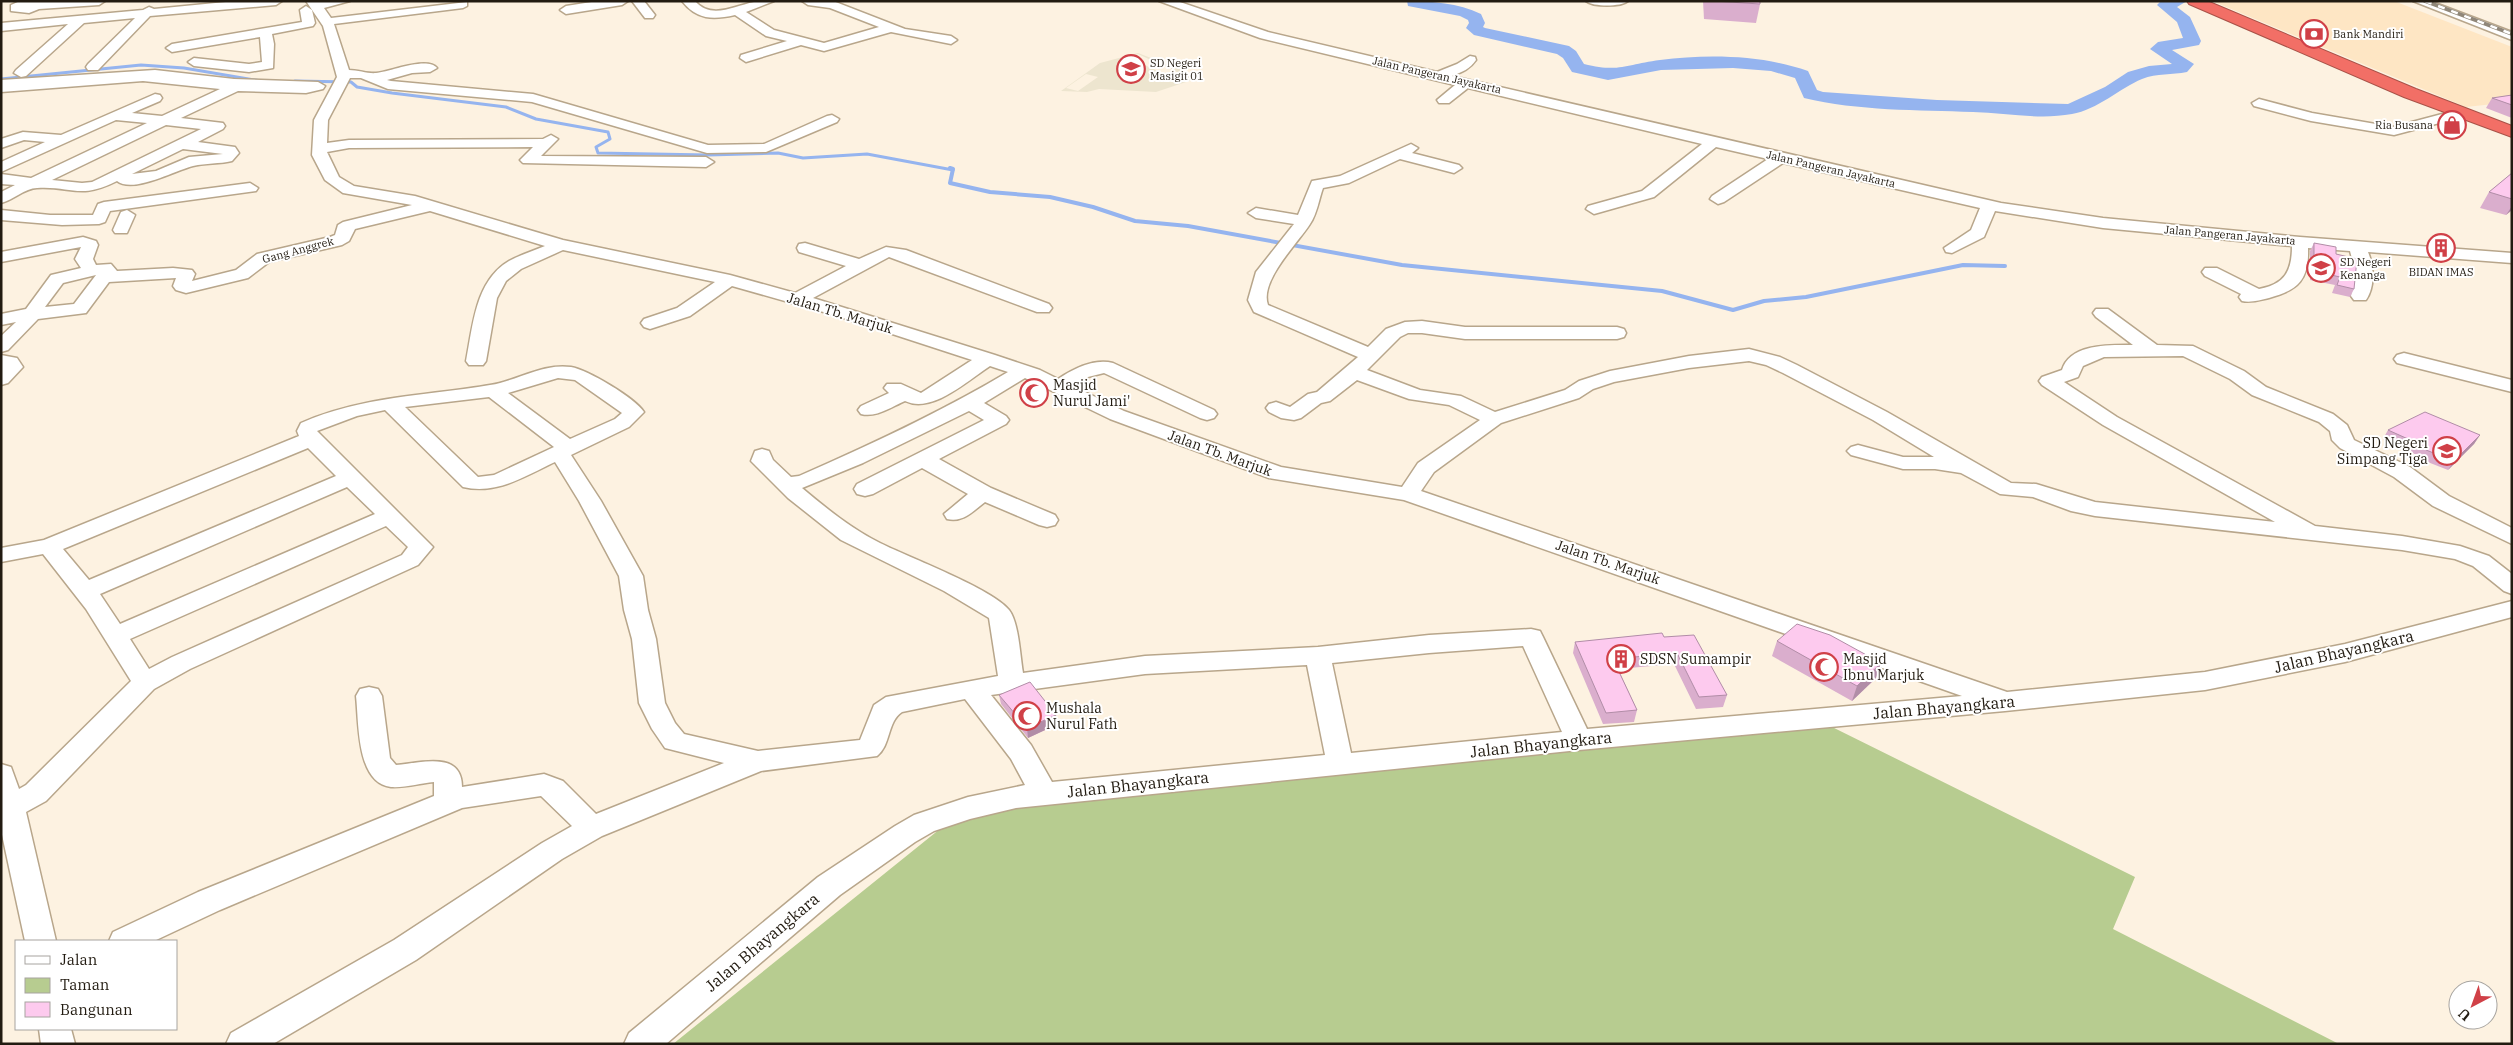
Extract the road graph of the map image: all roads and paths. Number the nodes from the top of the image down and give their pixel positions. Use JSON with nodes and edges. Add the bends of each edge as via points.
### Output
{"nodes":[{"id":1,"x":61,"y":1,"type":"edge"},
{"id":2,"x":99,"y":1,"type":"edge"},
{"id":3,"x":158,"y":1,"type":"edge"},
{"id":4,"x":344,"y":1,"type":"edge"},
{"id":5,"x":622,"y":1,"type":"edge"},
{"id":6,"x":638,"y":1,"type":"edge"},
{"id":7,"x":688,"y":1,"type":"edge"},
{"id":8,"x":768,"y":1,"type":"edge"},
{"id":9,"x":808,"y":1,"type":"edge"},
{"id":10,"x":1165,"y":1,"type":"edge"},
{"id":11,"x":1592,"y":1,"type":"edge"},
{"id":12,"x":1622,"y":1,"type":"edge"},
{"id":13,"x":2419,"y":1,"type":"edge"},
{"id":14,"x":270,"y":2,"type":"edge"},
{"id":15,"x":2201,"y":2,"type":"edge"},
{"id":16,"x":32,"y":4,"type":"edge"},
{"id":17,"x":448,"y":4,"type":"edge"},
{"id":18,"x":463,"y":4,"type":"dead end"},
{"id":19,"x":212,"y":5,"type":"edge"},
{"id":20,"x":308,"y":5,"type":"edge"},
{"id":21,"x":413,"y":6,"type":"edge"},
{"id":22,"x":1,"y":8,"type":"edge"},
{"id":23,"x":566,"y":10,"type":"dead end"},
{"id":24,"x":737,"y":11,"type":"junction"},
{"id":25,"x":291,"y":13,"type":"dead end"},
{"id":26,"x":144,"y":15,"type":"junction"},
{"id":27,"x":649,"y":15,"type":"dead end"},
{"id":28,"x":80,"y":20,"type":"junction"},
{"id":29,"x":197,"y":22,"type":"dead end"},
{"id":30,"x":325,"y":22,"type":"junction"},
{"id":31,"x":5,"y":26,"type":"edge"},
{"id":32,"x":891,"y":28,"type":"junction"},
{"id":33,"x":1,"y":35,"type":"edge"},
{"id":34,"x":185,"y":35,"type":"dead end"},
{"id":35,"x":2512,"y":36,"type":"edge"},
{"id":36,"x":267,"y":38,"type":"junction"},
{"id":37,"x":951,"y":40,"type":"dead end"},
{"id":38,"x":798,"y":42,"type":"junction"},
{"id":39,"x":164,"y":57,"type":"junction"},
{"id":40,"x":746,"y":58,"type":"dead end"},
{"id":41,"x":1470,"y":60,"type":"dead end"},
{"id":42,"x":93,"y":67,"type":"junction"},
{"id":43,"x":430,"y":68,"type":"dead end"},
{"id":44,"x":21,"y":73,"type":"junction"},
{"id":45,"x":1,"y":75,"type":"edge"},
{"id":46,"x":1439,"y":76,"type":"junction"},
{"id":47,"x":342,"y":78,"type":"junction"},
{"id":48,"x":371,"y":78,"type":"junction"},
{"id":49,"x":1467,"y":82,"type":"junction"},
{"id":50,"x":1,"y":86,"type":"edge"},
{"id":51,"x":155,"y":98,"type":"dead end"},
{"id":52,"x":1444,"y":100,"type":"dead end"},
{"id":53,"x":2259,"y":103,"type":"dead end"},
{"id":54,"x":1572,"y":108,"type":"junction"},
{"id":55,"x":2461,"y":113,"type":"junction"},
{"id":56,"x":114,"y":116,"type":"junction"},
{"id":57,"x":1542,"y":116,"type":"dead end"},
{"id":58,"x":832,"y":119,"type":"dead end"},
{"id":59,"x":164,"y":121,"type":"junction"},
{"id":60,"x":2512,"y":127,"type":"edge"},
{"id":61,"x":2512,"y":132,"type":"edge"},
{"id":62,"x":63,"y":140,"type":"junction"},
{"id":63,"x":1713,"y":142,"type":"junction"},
{"id":64,"x":1,"y":144,"type":"edge"},
{"id":65,"x":180,"y":144,"type":"junction"},
{"id":66,"x":319,"y":149,"type":"junction"},
{"id":67,"x":1,"y":154,"type":"edge"},
{"id":68,"x":27,"y":156,"type":"junction"},
{"id":69,"x":1781,"y":158,"type":"junction"},
{"id":70,"x":706,"y":162,"type":"dead end"},
{"id":71,"x":138,"y":166,"type":"junction"},
{"id":72,"x":1,"y":168,"type":"edge"},
{"id":73,"x":1454,"y":168,"type":"dead end"},
{"id":74,"x":171,"y":169,"type":"junction"},
{"id":75,"x":1,"y":179,"type":"edge"},
{"id":76,"x":106,"y":182,"type":"junction"},
{"id":77,"x":33,"y":183,"type":"junction"},
{"id":78,"x":250,"y":188,"type":"dead end"},
{"id":79,"x":1,"y":198,"type":"edge"},
{"id":80,"x":1718,"y":199,"type":"dead end"},
{"id":81,"x":1987,"y":205,"type":"junction"},
{"id":82,"x":434,"y":206,"type":"junction"},
{"id":83,"x":1594,"y":209,"type":"dead end"},
{"id":84,"x":1256,"y":213,"type":"dead end"},
{"id":85,"x":1,"y":215,"type":"edge"},
{"id":86,"x":1304,"y":221,"type":"junction"},
{"id":87,"x":2300,"y":242,"type":"junction"},
{"id":88,"x":561,"y":245,"type":"junction"},
{"id":89,"x":2355,"y":246,"type":"junction"},
{"id":90,"x":805,"y":248,"type":"dead end"},
{"id":91,"x":1952,"y":248,"type":"dead end"},
{"id":92,"x":1,"y":256,"type":"edge"},
{"id":93,"x":2512,"y":258,"type":"edge"},
{"id":94,"x":860,"y":265,"type":"junction"},
{"id":95,"x":2211,"y":272,"type":"dead end"},
{"id":96,"x":97,"y":274,"type":"junction"},
{"id":97,"x":728,"y":280,"type":"junction"},
{"id":98,"x":2360,"y":296,"type":"dead end"},
{"id":99,"x":797,"y":298,"type":"junction"},
{"id":100,"x":1043,"y":308,"type":"dead end"},
{"id":101,"x":32,"y":313,"type":"junction"},
{"id":102,"x":2102,"y":313,"type":"dead end"},
{"id":103,"x":1,"y":320,"type":"edge"},
{"id":104,"x":650,"y":323,"type":"dead end"},
{"id":105,"x":1617,"y":334,"type":"dead end"},
{"id":106,"x":1,"y":346,"type":"edge"},
{"id":107,"x":2152,"y":350,"type":"junction"},
{"id":108,"x":1370,"y":355,"type":"junction"},
{"id":109,"x":988,"y":359,"type":"junction"},
{"id":110,"x":2404,"y":359,"type":"dead end"},
{"id":111,"x":1,"y":360,"type":"edge"},
{"id":112,"x":476,"y":361,"type":"dead end"},
{"id":113,"x":1022,"y":371,"type":"junction"},
{"id":114,"x":1354,"y":372,"type":"junction"},
{"id":115,"x":1,"y":379,"type":"edge"},
{"id":116,"x":2512,"y":386,"type":"edge"},
{"id":117,"x":1058,"y":387,"type":"junction"},
{"id":118,"x":493,"y":391,"type":"junction"},
{"id":119,"x":970,"y":403,"type":"junction"},
{"id":120,"x":390,"y":404,"type":"junction"},
{"id":121,"x":1276,"y":408,"type":"dead end"},
{"id":122,"x":868,"y":410,"type":"dead end"},
{"id":123,"x":1207,"y":414,"type":"dead end"},
{"id":124,"x":1494,"y":419,"type":"junction"},
{"id":125,"x":311,"y":439,"type":"junction"},
{"id":126,"x":565,"y":452,"type":"junction"},
{"id":127,"x":1858,"y":452,"type":"dead end"},
{"id":128,"x":762,"y":455,"type":"dead end"},
{"id":129,"x":924,"y":460,"type":"junction"},
{"id":130,"x":1966,"y":468,"type":"junction"},
{"id":131,"x":350,"y":478,"type":"junction"},
{"id":132,"x":786,"y":485,"type":"junction"},
{"id":133,"x":865,"y":489,"type":"dead end"},
{"id":134,"x":983,"y":493,"type":"junction"},
{"id":135,"x":1408,"y":494,"type":"junction"},
{"id":136,"x":955,"y":514,"type":"dead end"},
{"id":137,"x":390,"y":516,"type":"junction"},
{"id":138,"x":1048,"y":520,"type":"dead end"},
{"id":139,"x":2316,"y":535,"type":"junction"},
{"id":140,"x":2512,"y":537,"type":"edge"},
{"id":141,"x":49,"y":546,"type":"junction"},
{"id":142,"x":1,"y":555,"type":"edge"},
{"id":143,"x":2512,"y":586,"type":"edge"},
{"id":144,"x":84,"y":591,"type":"junction"},
{"id":145,"x":2512,"y":609,"type":"edge"},
{"id":146,"x":114,"y":636,"type":"junction"},
{"id":147,"x":1318,"y":656,"type":"junction"},
{"id":148,"x":145,"y":683,"type":"junction"},
{"id":149,"x":1012,"y":685,"type":"junction"},
{"id":150,"x":971,"y":690,"type":"junction"},
{"id":151,"x":369,"y":696,"type":"dead end"},
{"id":152,"x":2005,"y":702,"type":"junction"},
{"id":153,"x":1579,"y":740,"type":"junction"},
{"id":154,"x":758,"y":761,"type":"junction"},
{"id":155,"x":1340,"y":764,"type":"junction"},
{"id":156,"x":1,"y":774,"type":"edge"},
{"id":157,"x":1043,"y":794,"type":"junction"},
{"id":158,"x":448,"y":802,"type":"junction"},
{"id":159,"x":6,"y":811,"type":"edge"},
{"id":160,"x":592,"y":828,"type":"junction"},
{"id":161,"x":40,"y":940,"type":"edge"},
{"id":162,"x":126,"y":940,"type":"edge"},
{"id":163,"x":55,"y":1030,"type":"edge"},
{"id":164,"x":58,"y":1044,"type":"edge"},
{"id":165,"x":243,"y":1044,"type":"edge"},
{"id":166,"x":641,"y":1044,"type":"edge"}],
"edges":[{"from":1,"to":16,"type":"street"},
{"from":2,"to":16,"type":"street"},
{"from":3,"to":26,"type":"street"},
{"from":4,"to":20,"type":"street"},
{"from":5,"to":23,"type":"street"},
{"from":6,"to":27,"type":"street"},
{"from":7,"to":24,"type":"street","via":[[702,13]]},
{"from":8,"to":24,"type":"street"},
{"from":9,"to":32,"type":"street","via":[[833,5]]},
{"from":10,"to":46,"type":"street","name":"Jalan Pangeran Jayakarta","via":[[1264,35]]},
{"from":11,"to":12,"type":"street"},
{"from":13,"to":35,"type":"street"},
{"from":14,"to":19,"type":"street"},
{"from":15,"to":55,"type":"highway"},
{"from":15,"to":60,"type":"highway"},
{"from":16,"to":22,"type":"street"},
{"from":16,"to":31,"type":"street"},
{"from":17,"to":18,"type":"street"},
{"from":17,"to":21,"type":"street"},
{"from":19,"to":26,"type":"street"},
{"from":19,"to":29,"type":"street"},
{"from":20,"to":25,"type":"street"},
{"from":20,"to":30,"type":"street"},
{"from":20,"to":36,"type":"street","via":[[307,25]]},
{"from":21,"to":30,"type":"street"},
{"from":24,"to":38,"type":"street","via":[[770,33],[788,36]]},
{"from":26,"to":28,"type":"street"},
{"from":26,"to":42,"type":"street"},
{"from":28,"to":31,"type":"street"},
{"from":28,"to":44,"type":"street"},
{"from":30,"to":47,"type":"street","via":[[334,43]]},
{"from":31,"to":33,"type":"street"},
{"from":32,"to":37,"type":"street"},
{"from":32,"to":38,"type":"street","via":[[829,46]]},
{"from":34,"to":39,"type":"street"},
{"from":36,"to":39,"type":"street","via":[[233,38]]},
{"from":36,"to":39,"type":"street","via":[[270,61],[268,65],[257,68]]},
{"from":38,"to":40,"type":"street"},
{"from":39,"to":42,"type":"street"},
{"from":41,"to":46,"type":"street","via":[[1462,67]]},
{"from":42,"to":44,"type":"street"},
{"from":43,"to":48,"type":"street","via":[[409,69],[394,76]]},
{"from":44,"to":45,"type":"street"},
{"from":46,"to":49,"type":"street","name":"Jalan Pangeran Jayakarta"},
{"from":47,"to":48,"type":"street","via":[[363,74]]},
{"from":47,"to":66,"type":"street","via":[[321,120]]},
{"from":48,"to":58,"type":"street","via":[[388,85],[540,99],[707,150],[766,148]]},
{"from":49,"to":52,"type":"street"},
{"from":49,"to":54,"type":"street","name":"Jalan Pangeran Jayakarta"},
{"from":50,"to":59,"type":"street","via":[[171,75],[235,85]]},
{"from":51,"to":56,"type":"street"},
{"from":53,"to":55,"type":"street","via":[[2311,117],[2394,131]]},
{"from":54,"to":57,"type":"street"},
{"from":54,"to":63,"type":"street","name":"Jalan Pangeran Jayakarta"},
{"from":55,"to":61,"type":"highway"},
{"from":56,"to":59,"type":"street"},
{"from":56,"to":62,"type":"street"},
{"from":59,"to":65,"type":"street","via":[[218,126]]},
{"from":59,"to":77,"type":"street"},
{"from":62,"to":64,"type":"street","via":[[21,136]]},
{"from":62,"to":68,"type":"street"},
{"from":63,"to":69,"type":"street","name":"Jalan Pangeran Jayakarta"},
{"from":63,"to":83,"type":"street","via":[[1648,194]]},
{"from":65,"to":71,"type":"street"},
{"from":65,"to":74,"type":"street","via":[[230,150],[232,153],[224,163],[189,162]]},
{"from":66,"to":70,"type":"street","via":[[348,144],[549,141],[528,160]]},
{"from":66,"to":82,"type":"street","name":"Jalan Tb. Marjuk","via":[[328,174],[349,190]]},
{"from":67,"to":68,"type":"street"},
{"from":68,"to":72,"type":"street"},
{"from":69,"to":80,"type":"street"},
{"from":69,"to":81,"type":"street","name":"Jalan Pangeran Jayakarta"},
{"from":71,"to":74,"type":"street"},
{"from":71,"to":76,"type":"street"},
{"from":73,"to":86,"type":"street","via":[[1405,151],[1338,182],[1319,183]]},
{"from":74,"to":76,"type":"street","via":[[160,174]]},
{"from":75,"to":77,"type":"street"},
{"from":76,"to":77,"type":"street","via":[[90,188]]},
{"from":77,"to":79,"type":"street"},
{"from":78,"to":85,"type":"street","via":[[127,216],[67,222]]},
{"from":81,"to":87,"type":"street","name":"Jalan Pangeran Jayakarta","via":[[2103,223]]},
{"from":81,"to":91,"type":"street","via":[[1978,233]]},
{"from":82,"to":88,"type":"street","name":"Jalan Tb. Marjuk"},
{"from":82,"to":96,"type":"street","name":"Gang Anggrek","via":[[350,225],[344,228],[343,237],[336,241],[263,258],[242,274],[192,287],[182,288],[186,274],[180,272]]},
{"from":84,"to":86,"type":"street"},
{"from":86,"to":108,"type":"street","via":[[1265,272],[1257,300],[1260,308]]},
{"from":87,"to":89,"type":"street","name":"Jalan Pangeran Jayakarta"},
{"from":87,"to":95,"type":"street","via":[[2294,281],[2279,290],[2253,296]]},
{"from":88,"to":97,"type":"street","name":"Jalan Tb. Marjuk"},
{"from":88,"to":112,"type":"street","via":[[515,265],[499,278],[488,298]]},
{"from":89,"to":93,"type":"street","name":"Jalan Pangeran Jayakarta"},
{"from":89,"to":98,"type":"street","via":[[2363,259],[2365,272]]},
{"from":90,"to":94,"type":"street"},
{"from":92,"to":96,"type":"street","via":[[82,242],[90,245],[84,259]]},
{"from":94,"to":99,"type":"street"},
{"from":94,"to":100,"type":"street","via":[[880,254],[894,252]]},
{"from":96,"to":101,"type":"street","name":"Gang Anggrek","via":[[58,279]]},
{"from":96,"to":101,"type":"street","via":[[80,309]]},
{"from":97,"to":99,"type":"street","name":"Jalan Tb. Marjuk"},
{"from":97,"to":104,"type":"street","via":[[691,310]]},
{"from":99,"to":109,"type":"street","name":"Jalan Tb. Marjuk"},
{"from":101,"to":103,"type":"street"},
{"from":101,"to":106,"type":"street","via":[[21,329]]},
{"from":102,"to":107,"type":"street"},
{"from":105,"to":108,"type":"street","via":[[1465,333],[1405,328],[1393,333]]},
{"from":107,"to":139,"type":"street","via":[[2096,353],[2074,363],[2071,373],[2049,381],[2110,421]]},
{"from":107,"to":140,"type":"street","via":[[2186,350],[2237,375],[2259,391],[2326,418],[2340,429],[2342,440],[2348,444],[2402,472],[2441,501]]},
{"from":108,"to":114,"type":"street"},
{"from":109,"to":113,"type":"street","name":"Jalan Tb. Marjuk"},
{"from":109,"to":122,"type":"street","via":[[925,399],[900,391]]},
{"from":110,"to":116,"type":"street"},
{"from":111,"to":115,"type":"street","via":[[10,362],[13,367]]},
{"from":113,"to":117,"type":"street","name":"Jalan Tb. Marjuk"},
{"from":113,"to":119,"type":"street"},
{"from":114,"to":121,"type":"street","via":[[1323,397],[1315,398],[1294,414]]},
{"from":114,"to":124,"type":"street","via":[[1416,395],[1454,400]]},
{"from":117,"to":123,"type":"street","via":[[1082,372],[1106,367]]},
{"from":117,"to":135,"type":"street","name":"Jalan Tb. Marjuk","via":[[1117,415],[1277,473]]},
{"from":118,"to":120,"type":"street"},
{"from":118,"to":126,"type":"street"},
{"from":118,"to":126,"type":"street","via":[[545,374],[567,372],[582,376],[634,412],[622,423]]},
{"from":119,"to":129,"type":"street","via":[[999,420]]},
{"from":119,"to":132,"type":"street","via":[[856,459],[805,481]]},
{"from":120,"to":125,"type":"street","via":[[355,409],[314,424],[306,432]]},
{"from":120,"to":126,"type":"street","via":[[471,482],[480,484],[500,480]]},
{"from":124,"to":130,"type":"street","via":[[1572,394],[1610,377],[1688,362],[1749,355],[1790,369],[1880,416]]},
{"from":124,"to":135,"type":"street","via":[[1426,468]]},
{"from":125,"to":131,"type":"street"},
{"from":125,"to":141,"type":"street"},
{"from":126,"to":154,"type":"street","via":[[631,576],[644,639],[652,703],[665,729],[675,740],[685,744]]},
{"from":127,"to":130,"type":"street","via":[[1903,463],[1935,463]]},
{"from":128,"to":132,"type":"street","via":[[762,461]]},
{"from":129,"to":133,"type":"street"},
{"from":129,"to":134,"type":"street"},
{"from":130,"to":139,"type":"street","via":[[1998,485],[2036,491],[2079,506]]},
{"from":131,"to":137,"type":"street"},
{"from":131,"to":144,"type":"street"},
{"from":132,"to":149,"type":"street","via":[[871,548],[939,578],[998,613]]},
{"from":134,"to":136,"type":"street"},
{"from":134,"to":138,"type":"street"},
{"from":135,"to":152,"type":"street","name":"Jalan Tb. Marjuk"},
{"from":137,"to":146,"type":"street"},
{"from":137,"to":148,"type":"street","via":[[421,547],[410,560],[181,663]]},
{"from":139,"to":143,"type":"street","via":[[2402,543],[2460,553],[2481,561]]},
{"from":141,"to":142,"type":"street"},
{"from":141,"to":144,"type":"street"},
{"from":144,"to":146,"type":"street"},
{"from":145,"to":152,"type":"street","name":"Jalan Bhayangkara","via":[[2345,654],[2205,681]]},
{"from":146,"to":148,"type":"street"},
{"from":147,"to":149,"type":"street","via":[[1145,665]]},
{"from":147,"to":153,"type":"street","via":[[1531,636]]},
{"from":147,"to":155,"type":"street"},
{"from":148,"to":159,"type":"street","via":[[36,792]]},
{"from":149,"to":150,"type":"street"},
{"from":150,"to":154,"type":"street","via":[[888,707],[883,712],[871,746],[862,751]]},
{"from":150,"to":157,"type":"street","via":[[1025,756]]},
{"from":151,"to":158,"type":"street","via":[[376,758],[381,769],[391,776],[440,771],[448,776]]},
{"from":152,"to":153,"type":"street","name":"Jalan Bhayangkara"},
{"from":153,"to":155,"type":"street","name":"Jalan Bhayangkara"},
{"from":154,"to":160,"type":"street"},
{"from":155,"to":157,"type":"street","name":"Jalan Bhayangkara"},
{"from":156,"to":159,"type":"street"},
{"from":157,"to":166,"type":"street","name":"Jalan Bhayangkara","via":[[968,808],[924,822],[829,886]]},
{"from":158,"to":160,"type":"street","via":[[544,785],[553,789]]},
{"from":158,"to":162,"type":"street","via":[[209,901]]},
{"from":159,"to":161,"type":"street"},
{"from":160,"to":165,"type":"street","via":[[552,851],[405,950]]},
{"from":163,"to":164,"type":"street"}]}
